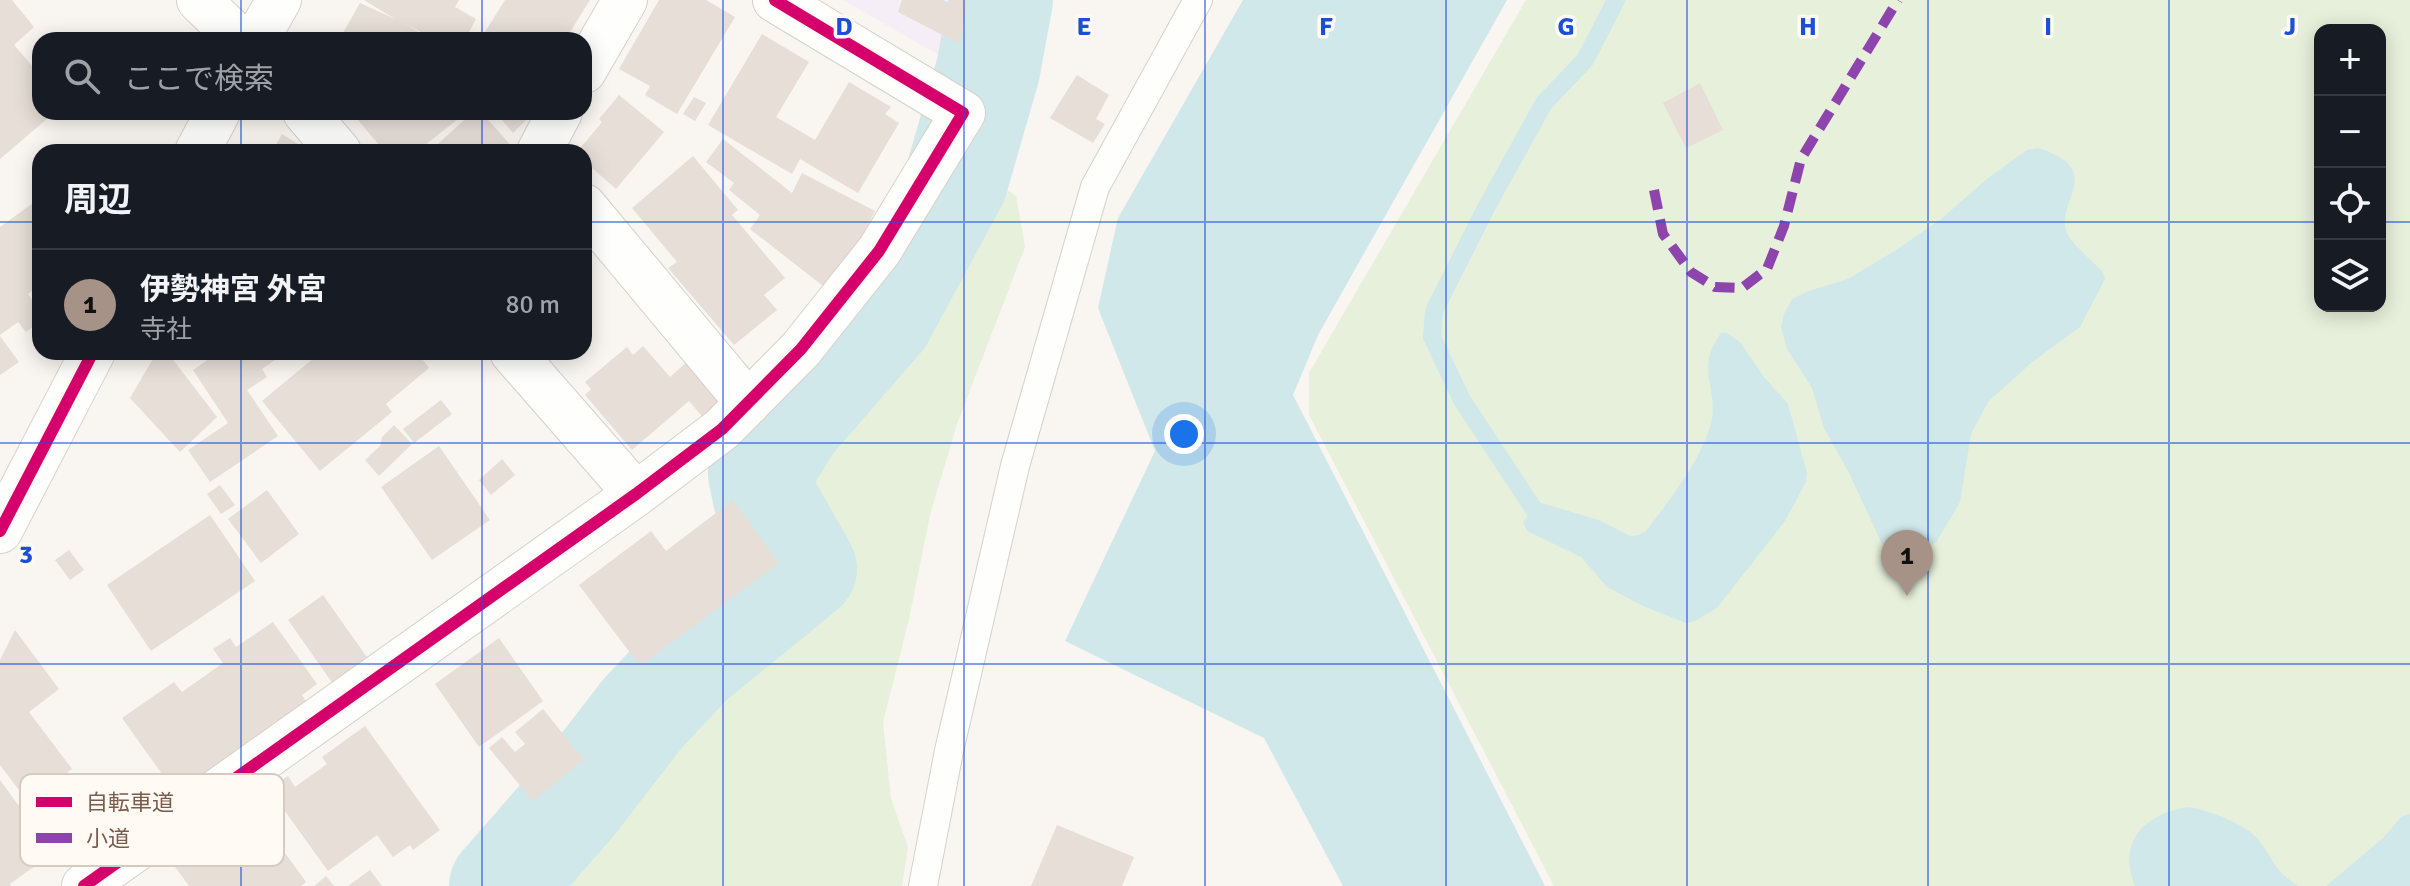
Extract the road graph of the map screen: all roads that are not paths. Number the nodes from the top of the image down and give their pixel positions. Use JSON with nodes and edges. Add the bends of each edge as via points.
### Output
{"nodes":[{"id":1,"x":199,"y":0,"type":"edge"},
{"id":2,"x":279,"y":0,"type":"edge"},
{"id":3,"x":625,"y":0,"type":"edge"},
{"id":4,"x":775,"y":0,"type":"edge"},
{"id":5,"x":1198,"y":0,"type":"edge"},
{"id":6,"x":232,"y":32,"type":"edge"},
{"id":7,"x":261,"y":32,"type":"edge"},
{"id":8,"x":592,"y":57,"type":"edge"},
{"id":9,"x":214,"y":120,"type":"edge"},
{"id":10,"x":312,"y":120,"type":"edge"},
{"id":11,"x":556,"y":120,"type":"edge"},
{"id":12,"x":201,"y":144,"type":"edge"},
{"id":13,"x":332,"y":144,"type":"edge"},
{"id":14,"x":543,"y":144,"type":"edge"},
{"id":15,"x":592,"y":216,"type":"edge"},
{"id":16,"x":89,"y":360,"type":"edge"},
{"id":17,"x":519,"y":360,"type":"edge"},
{"id":18,"x":748,"y":403,"type":"junction"},
{"id":19,"x":636,"y":494,"type":"junction"},
{"id":20,"x":0,"y":531,"type":"edge"},
{"id":21,"x":242,"y":774,"type":"edge"},
{"id":22,"x":112,"y":866,"type":"edge"},
{"id":23,"x":84,"y":886,"type":"edge"},
{"id":24,"x":923,"y":886,"type":"edge"}],
"edges":[{"from":1,"to":6,"type":"street"},
{"from":2,"to":7,"type":"street"},
{"from":3,"to":8,"type":"street"},
{"from":4,"to":18,"type":"street","via":[[963,113],[879,251],[801,349]]},
{"from":5,"to":24,"type":"lane","via":[[1095,187],[1015,466]]},
{"from":9,"to":12,"type":"street"},
{"from":10,"to":13,"type":"street"},
{"from":11,"to":14,"type":"street"},
{"from":15,"to":18,"type":"street"},
{"from":16,"to":20,"type":"street"},
{"from":17,"to":19,"type":"street"},
{"from":18,"to":19,"type":"street"},
{"from":19,"to":21,"type":"street"},
{"from":22,"to":23,"type":"street"}]}
